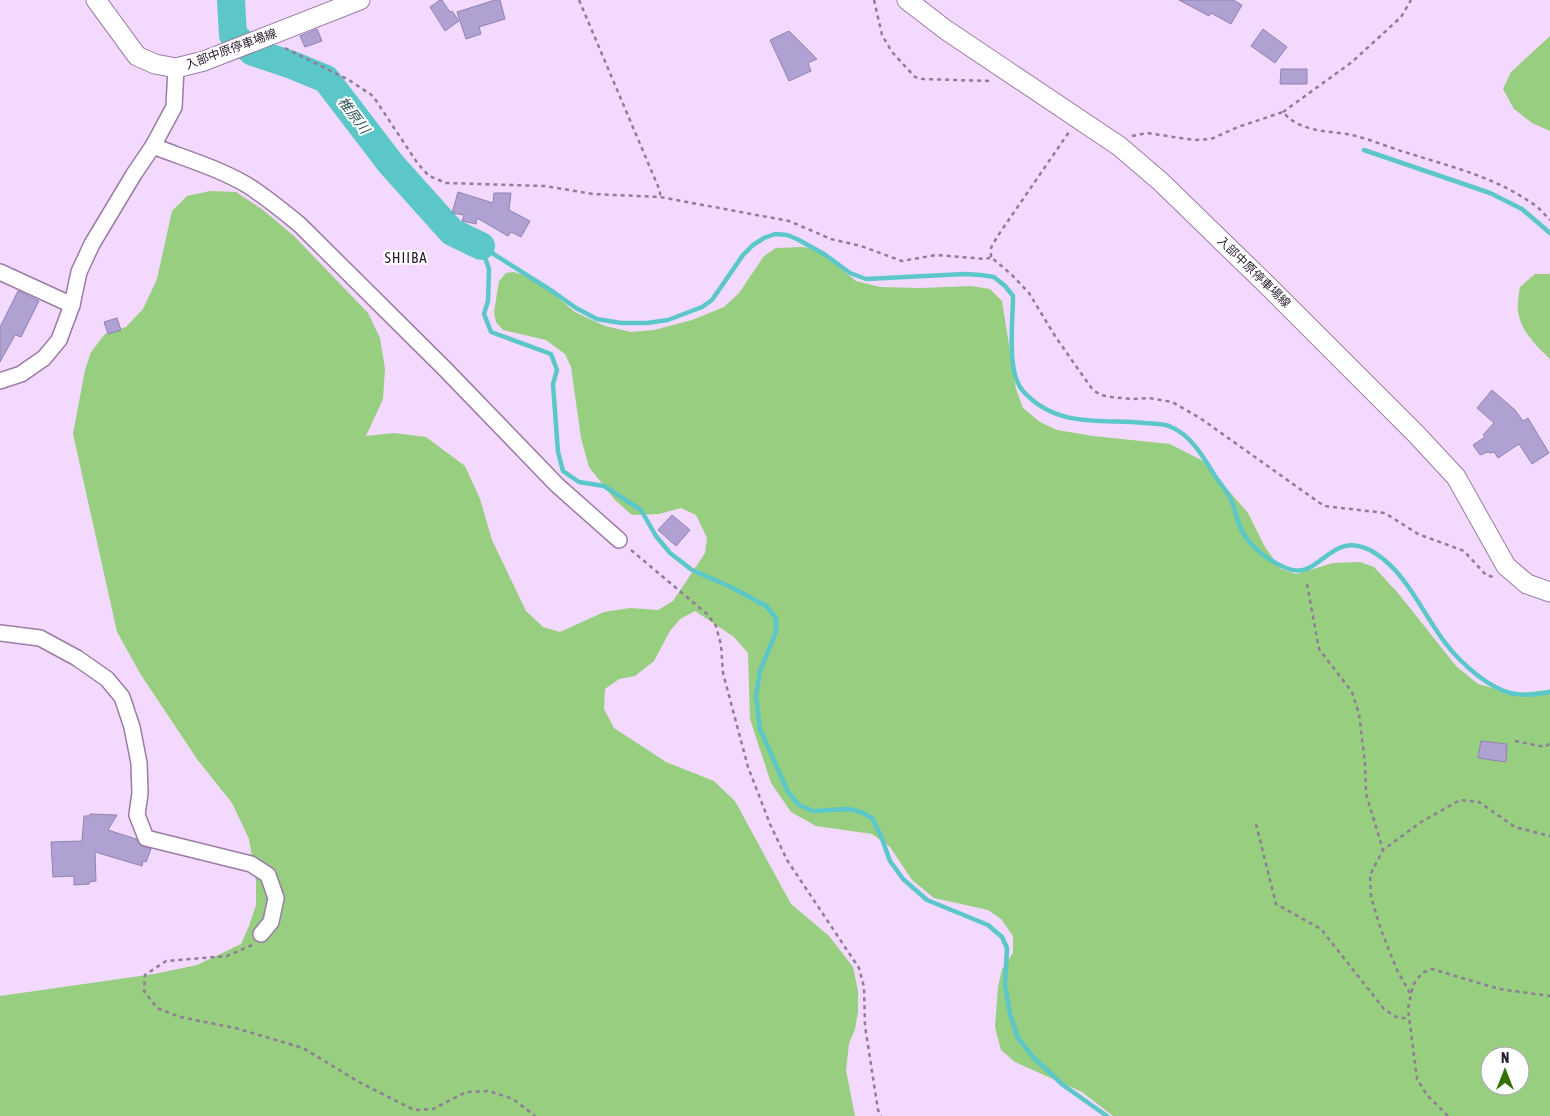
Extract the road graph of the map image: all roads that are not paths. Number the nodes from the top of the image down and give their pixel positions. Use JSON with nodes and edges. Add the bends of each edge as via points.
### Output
{"nodes":[{"id":1,"x":96,"y":0,"type":"edge"},
{"id":2,"x":360,"y":0,"type":"edge"},
{"id":3,"x":906,"y":0,"type":"edge"},
{"id":4,"x":176,"y":68,"type":"junction"},
{"id":5,"x":153,"y":146,"type":"junction"},
{"id":6,"x":0,"y":272,"type":"edge"},
{"id":7,"x":72,"y":305,"type":"junction"},
{"id":8,"x":0,"y":381,"type":"edge"},
{"id":9,"x":619,"y":540,"type":"road end"},
{"id":10,"x":1550,"y":592,"type":"edge"},
{"id":11,"x":0,"y":633,"type":"edge"},
{"id":12,"x":261,"y":934,"type":"road end"}],
"edges":[{"from":1,"to":4,"type":"main road","name":"入部中原停車場線","via":[[137,56]]},
{"from":2,"to":4,"type":"main road","name":"入部中原停車場線","via":[[204,61]]},
{"from":3,"to":10,"type":"main road","name":"入部中原停車場線","via":[[1119,146],[1160,181],[1456,476],[1506,566],[1528,584]]},
{"from":4,"to":5,"type":"street","via":[[174,106]]},
{"from":5,"to":7,"type":"street","via":[[92,244],[79,272]]},
{"from":5,"to":9,"type":"street","via":[[247,185],[300,225],[446,369],[557,485]]},
{"from":6,"to":7,"type":"street"},
{"from":7,"to":8,"type":"street","via":[[59,340],[44,358],[21,374]]},
{"from":11,"to":12,"type":"street","via":[[40,638],[107,679],[122,697],[132,727],[139,763],[137,815],[146,838],[251,864],[268,875],[276,898],[271,922]]}]}
